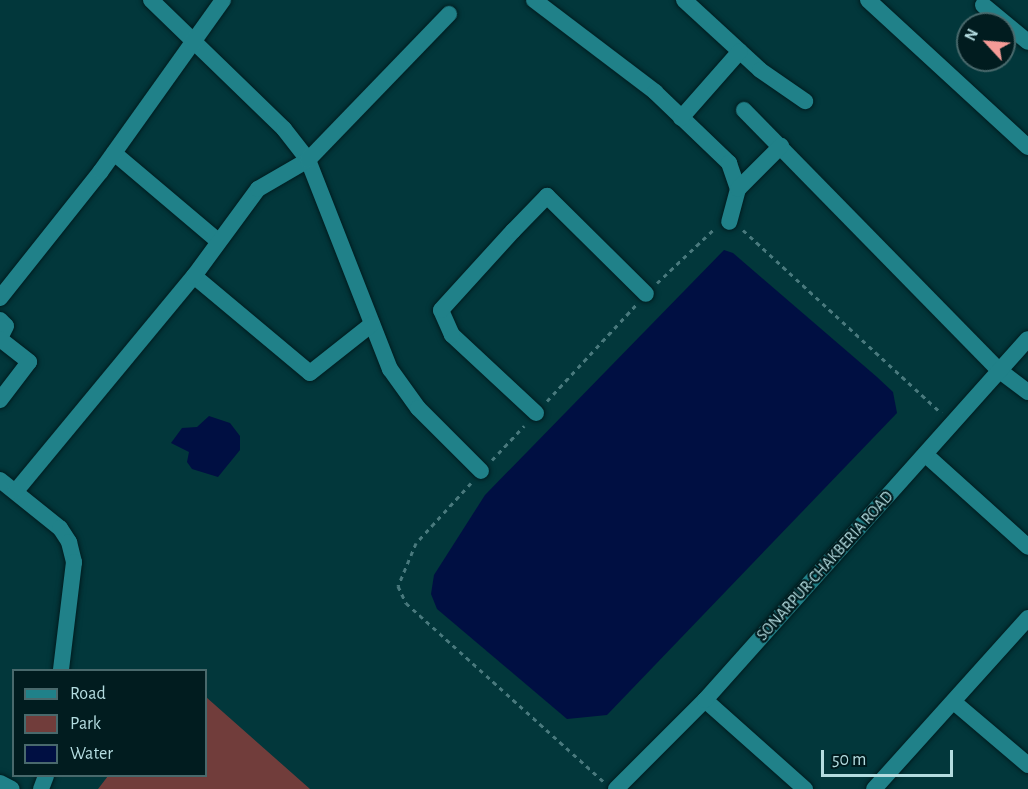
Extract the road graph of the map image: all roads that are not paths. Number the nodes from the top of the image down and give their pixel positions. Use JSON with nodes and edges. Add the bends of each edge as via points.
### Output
{"nodes":[{"id":1,"x":151,"y":0,"type":"edge"},
{"id":2,"x":223,"y":0,"type":"edge"},
{"id":3,"x":534,"y":0,"type":"edge"},
{"id":4,"x":684,"y":0,"type":"edge"},
{"id":5,"x":868,"y":0,"type":"edge"},
{"id":6,"x":983,"y":5,"type":"dead end"},
{"id":7,"x":449,"y":14,"type":"dead end"},
{"id":8,"x":194,"y":41,"type":"junction"},
{"id":9,"x":1028,"y":42,"type":"edge"},
{"id":10,"x":740,"y":51,"type":"junction"},
{"id":11,"x":805,"y":101,"type":"dead end"},
{"id":12,"x":744,"y":110,"type":"dead end"},
{"id":13,"x":681,"y":118,"type":"junction"},
{"id":14,"x":781,"y":147,"type":"junction"},
{"id":15,"x":1028,"y":147,"type":"edge"},
{"id":16,"x":114,"y":153,"type":"junction"},
{"id":17,"x":308,"y":159,"type":"junction"},
{"id":18,"x":738,"y":189,"type":"junction"},
{"id":19,"x":729,"y":222,"type":"road end"},
{"id":20,"x":218,"y":241,"type":"junction"},
{"id":21,"x":194,"y":276,"type":"junction"},
{"id":22,"x":646,"y":294,"type":"road end"},
{"id":23,"x":0,"y":298,"type":"edge"},
{"id":24,"x":0,"y":320,"type":"edge"},
{"id":25,"x":372,"y":324,"type":"junction"},
{"id":26,"x":0,"y":339,"type":"edge"},
{"id":27,"x":1028,"y":339,"type":"edge"},
{"id":28,"x":1000,"y":371,"type":"junction"},
{"id":29,"x":1028,"y":393,"type":"edge"},
{"id":30,"x":0,"y":400,"type":"edge"},
{"id":31,"x":536,"y":413,"type":"road end"},
{"id":32,"x":926,"y":455,"type":"junction"},
{"id":33,"x":481,"y":471,"type":"road end"},
{"id":34,"x":0,"y":480,"type":"edge"},
{"id":35,"x":16,"y":491,"type":"junction"},
{"id":36,"x":1028,"y":547,"type":"edge"},
{"id":37,"x":1028,"y":618,"type":"edge"},
{"id":38,"x":61,"y":669,"type":"edge"},
{"id":39,"x":705,"y":700,"type":"junction"},
{"id":40,"x":955,"y":703,"type":"junction"},
{"id":41,"x":1028,"y":765,"type":"edge"},
{"id":42,"x":0,"y":783,"type":"edge"},
{"id":43,"x":12,"y":789,"type":"edge"},
{"id":44,"x":614,"y":789,"type":"edge"},
{"id":45,"x":805,"y":789,"type":"edge"},
{"id":46,"x":874,"y":789,"type":"edge"}],
"edges":[{"from":1,"to":8,"type":"street"},
{"from":2,"to":8,"type":"street"},
{"from":3,"to":13,"type":"street"},
{"from":4,"to":10,"type":"street"},
{"from":5,"to":15,"type":"street"},
{"from":6,"to":9,"type":"street"},
{"from":7,"to":17,"type":"street"},
{"from":8,"to":16,"type":"street"},
{"from":8,"to":17,"type":"street","via":[[284,129]]},
{"from":10,"to":11,"type":"street"},
{"from":10,"to":13,"type":"street"},
{"from":12,"to":14,"type":"street"},
{"from":13,"to":18,"type":"street","via":[[729,163]]},
{"from":14,"to":18,"type":"street"},
{"from":14,"to":28,"type":"street"},
{"from":16,"to":20,"type":"street"},
{"from":16,"to":23,"type":"street"},
{"from":17,"to":20,"type":"street","via":[[258,189]]},
{"from":17,"to":25,"type":"street"},
{"from":18,"to":19,"type":"street"},
{"from":20,"to":21,"type":"street"},
{"from":21,"to":25,"type":"street","via":[[310,373]]},
{"from":21,"to":35,"type":"street"},
{"from":22,"to":31,"type":"street","via":[[547,196],[513,231],[441,310],[452,335]]},
{"from":24,"to":26,"type":"street","via":[[6,326]]},
{"from":25,"to":33,"type":"street","via":[[399,386]]},
{"from":26,"to":30,"type":"street","via":[[29,362]]},
{"from":27,"to":28,"type":"street","name":"SONARPUR-CHAKBERIA ROAD"},
{"from":28,"to":29,"type":"street"},
{"from":28,"to":32,"type":"street","name":"SONARPUR-CHAKBERIA ROAD"},
{"from":32,"to":36,"type":"street"},
{"from":32,"to":39,"type":"street","name":"SONARPUR-CHAKBERIA ROAD"},
{"from":34,"to":35,"type":"street"},
{"from":35,"to":38,"type":"street","via":[[60,528],[69,542],[74,562]]},
{"from":37,"to":40,"type":"street"},
{"from":39,"to":44,"type":"street","name":"SONARPUR-CHAKBERIA ROAD"},
{"from":39,"to":45,"type":"street"},
{"from":40,"to":41,"type":"street"},
{"from":40,"to":46,"type":"street"},
{"from":42,"to":43,"type":"street"}]}
